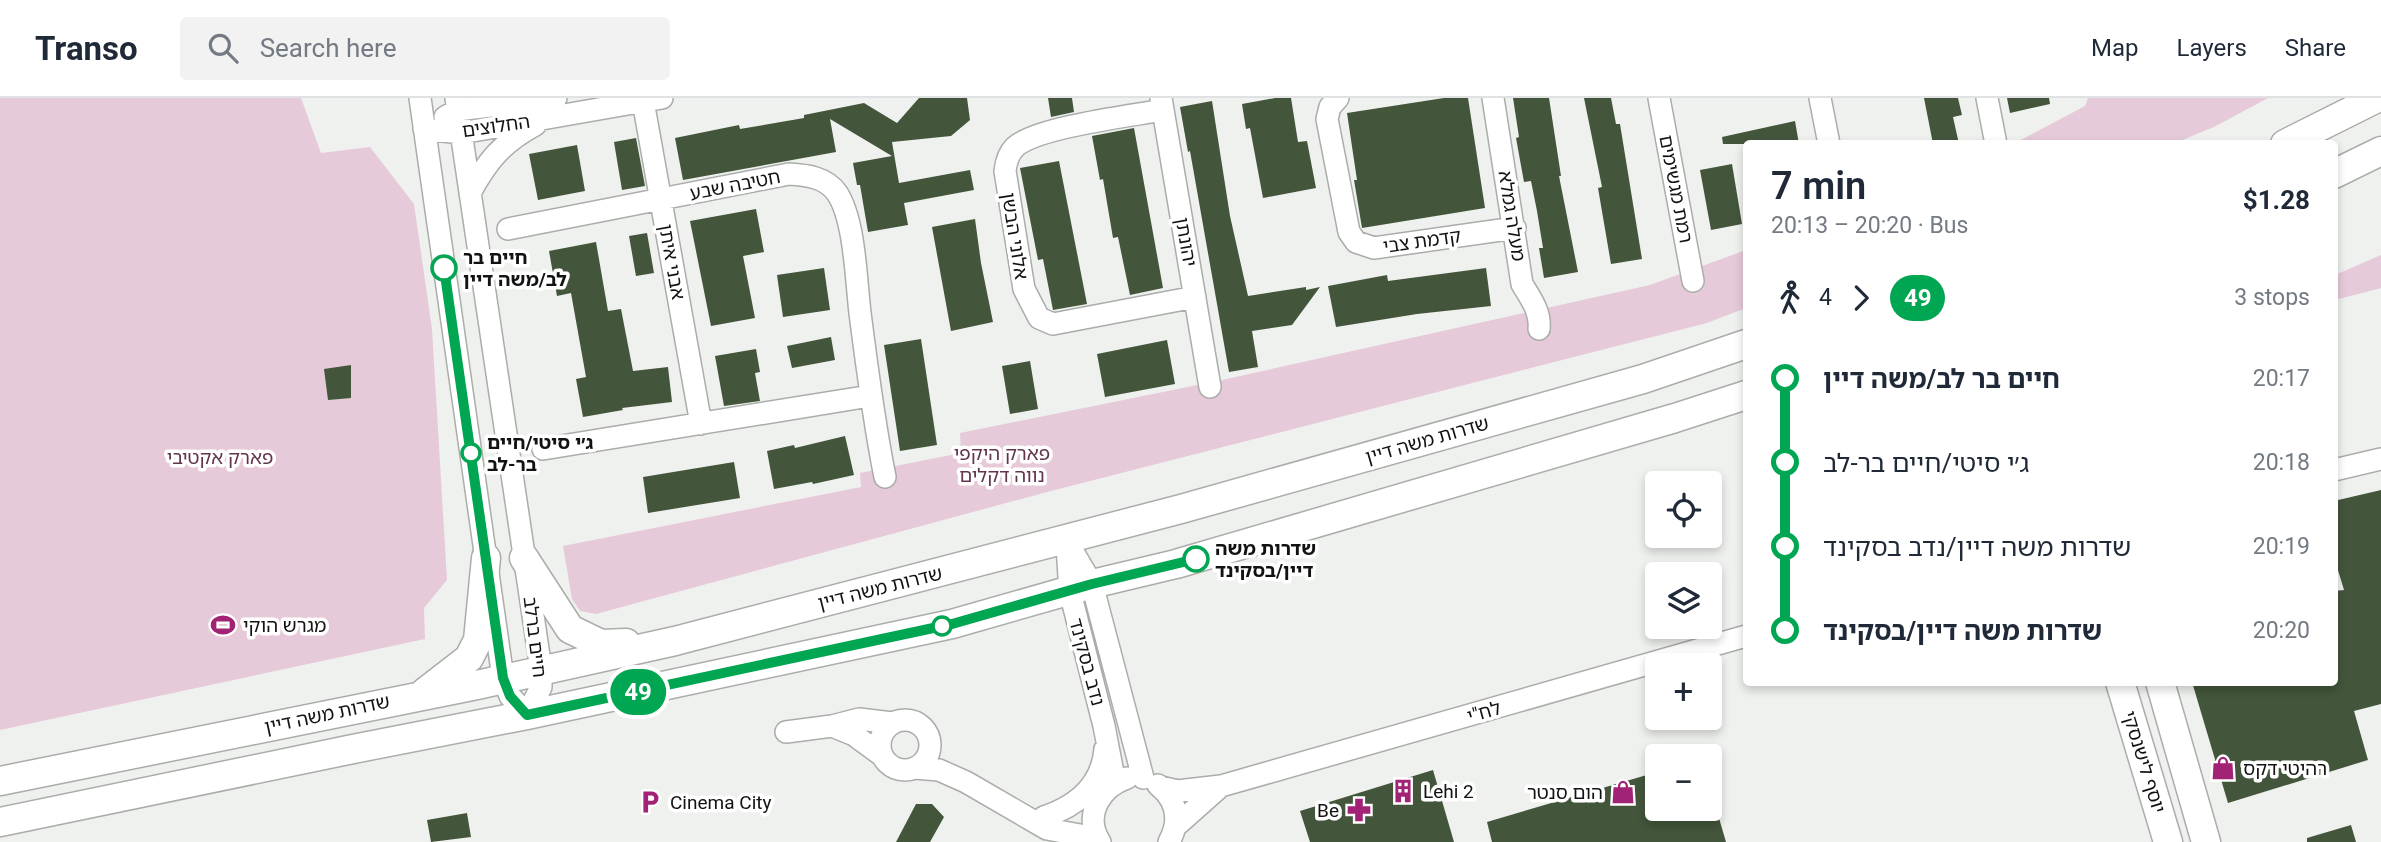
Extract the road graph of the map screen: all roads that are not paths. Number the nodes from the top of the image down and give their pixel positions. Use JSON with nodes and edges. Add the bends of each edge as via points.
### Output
{"nodes":[{"id":1,"x":419,"y":98,"type":"edge"},
{"id":2,"x":1338,"y":98,"type":"edge"},
{"id":3,"x":1493,"y":98,"type":"edge"},
{"id":4,"x":1659,"y":98,"type":"edge"},
{"id":5,"x":1820,"y":98,"type":"edge"},
{"id":6,"x":1987,"y":98,"type":"edge"},
{"id":7,"x":2377,"y":98,"type":"edge"},
{"id":8,"x":653,"y":100,"type":"edge"},
{"id":9,"x":456,"y":104,"type":"edge"},
{"id":10,"x":550,"y":104,"type":"edge"},
{"id":11,"x":1162,"y":104,"type":"edge"},
{"id":12,"x":424,"y":129,"type":"junction"},
{"id":13,"x":461,"y":133,"type":"junction"},
{"id":14,"x":1828,"y":140,"type":"edge"},
{"id":15,"x":1995,"y":140,"type":"edge"},
{"id":16,"x":2293,"y":140,"type":"edge"},
{"id":17,"x":2381,"y":151,"type":"edge"},
{"id":18,"x":2381,"y":156,"type":"edge"},
{"id":19,"x":2342,"y":171,"type":"edge"},
{"id":20,"x":470,"y":193,"type":"junction"},
{"id":21,"x":661,"y":200,"type":"junction"},
{"id":22,"x":1515,"y":228,"type":"junction"},
{"id":23,"x":508,"y":229,"type":"dead end"},
{"id":24,"x":1691,"y":270,"type":"dead end"},
{"id":25,"x":1195,"y":297,"type":"junction"},
{"id":26,"x":1540,"y":325,"type":"dead end"},
{"id":27,"x":1743,"y":345,"type":"edge"},
{"id":28,"x":1210,"y":384,"type":"dead end"},
{"id":29,"x":870,"y":396,"type":"junction"},
{"id":30,"x":1743,"y":396,"type":"edge"},
{"id":31,"x":701,"y":424,"type":"junction"},
{"id":32,"x":543,"y":449,"type":"dead end"},
{"id":33,"x":2381,"y":459,"type":"edge"},
{"id":34,"x":2338,"y":469,"type":"edge"},
{"id":35,"x":884,"y":472,"type":"dead end"},
{"id":36,"x":1066,"y":540,"type":"junction"},
{"id":37,"x":486,"y":558,"type":"junction"},
{"id":38,"x":524,"y":558,"type":"junction"},
{"id":39,"x":1081,"y":588,"type":"junction"},
{"id":40,"x":1743,"y":637,"type":"edge"},
{"id":41,"x":675,"y":641,"type":"junction"},
{"id":42,"x":541,"y":669,"type":"junction"},
{"id":43,"x":503,"y":678,"type":"junction"},
{"id":44,"x":2121,"y":686,"type":"edge"},
{"id":45,"x":2161,"y":686,"type":"edge"},
{"id":46,"x":422,"y":695,"type":"junction"},
{"id":47,"x":527,"y":715,"type":"junction"},
{"id":48,"x":892,"y":723,"type":"junction"},
{"id":49,"x":832,"y":726,"type":"junction"},
{"id":50,"x":786,"y":732,"type":"dead end"},
{"id":51,"x":1106,"y":733,"type":"junction"},
{"id":52,"x":930,"y":741,"type":"junction"},
{"id":53,"x":880,"y":754,"type":"junction"},
{"id":54,"x":914,"y":768,"type":"junction"},
{"id":55,"x":0,"y":781,"type":"edge"},
{"id":56,"x":966,"y":782,"type":"junction"},
{"id":57,"x":1115,"y":783,"type":"junction"},
{"id":58,"x":1152,"y":783,"type":"junction"},
{"id":59,"x":1221,"y":786,"type":"junction"},
{"id":60,"x":1007,"y":806,"type":"junction"},
{"id":61,"x":1094,"y":812,"type":"junction"},
{"id":62,"x":1044,"y":817,"type":"junction"},
{"id":63,"x":0,"y":822,"type":"edge"},
{"id":64,"x":1172,"y":834,"type":"edge"},
{"id":65,"x":1099,"y":840,"type":"edge"},
{"id":66,"x":2168,"y":842,"type":"edge"},
{"id":67,"x":2206,"y":842,"type":"edge"}],
"edges":[{"from":1,"to":12,"type":"street","name":"חיים ברלב"},
{"from":2,"to":22,"type":"street","name":"קדמת צבי","via":[[1327,120],[1349,232],[1356,242],[1374,248]]},
{"from":3,"to":22,"type":"street","name":"מעלה גמלא"},
{"from":4,"to":24,"type":"street","name":"רמת מגשימים"},
{"from":5,"to":14,"type":"street"},
{"from":6,"to":15,"type":"street"},
{"from":7,"to":16,"type":"main road"},
{"from":8,"to":10,"type":"street","name":"החלוצים"},
{"from":8,"to":21,"type":"street","name":"אבני איתן"},
{"from":9,"to":10,"type":"street","name":"החלוצים"},
{"from":9,"to":12,"type":"street","name":"החלוצים"},
{"from":9,"to":13,"type":"street","name":"חיים ברלב"},
{"from":10,"to":13,"type":"street","name":"החלוצים"},
{"from":10,"to":20,"type":"street","via":[[485,164]]},
{"from":11,"to":25,"type":"street","name":"יהונתן"},
{"from":11,"to":25,"type":"street","name":"אלוני הבשן","via":[[1040,133],[1014,148],[1005,171],[1024,289],[1039,318],[1054,324]]},
{"from":12,"to":13,"type":"street","name":"החלוצים"},
{"from":12,"to":37,"type":"street","name":"חיים ברלב"},
{"from":13,"to":20,"type":"street","name":"חיים ברלב"},
{"from":17,"to":19,"type":"main road"},
{"from":18,"to":19,"type":"street"},
{"from":20,"to":38,"type":"street","name":"חיים ברלב"},
{"from":21,"to":23,"type":"street","name":"חטיבה שבע"},
{"from":21,"to":29,"type":"street","name":"חטיבה שבע","via":[[789,174],[811,175],[835,191],[849,222]]},
{"from":21,"to":31,"type":"street","name":"אבני איתן"},
{"from":22,"to":26,"type":"street","name":"מעלה גמלא","via":[[1522,284]]},
{"from":25,"to":28,"type":"street","name":"יהונתן"},
{"from":27,"to":36,"type":"main road","name":"שדרות משה דיין","via":[[1643,379]]},
{"from":29,"to":31,"type":"street"},
{"from":29,"to":35,"type":"street","name":"חטיבה שבע"},
{"from":30,"to":39,"type":"main road","name":"שדרות משה דיין"},
{"from":31,"to":32,"type":"street"},
{"from":33,"to":34,"type":"street"},
{"from":36,"to":39,"type":"street","name":"נדב בסקינד"},
{"from":36,"to":41,"type":"main road","name":"שדרות משה דיין"},
{"from":37,"to":43,"type":"street","name":"חיים ברלב"},
{"from":37,"to":46,"type":"main road","via":[[478,639],[469,658]]},
{"from":38,"to":41,"type":"main road","via":[[577,634],[601,645]]},
{"from":38,"to":42,"type":"street","name":"חיים ברלב"},
{"from":39,"to":47,"type":"main road","name":"שדרות משה דיין","via":[[952,624]]},
{"from":39,"to":51,"type":"street","name":"נדב בסקינד"},
{"from":39,"to":58,"type":"street","name":"נדב בסקינד"},
{"from":40,"to":59,"type":"street","name":"לח\"י"},
{"from":41,"to":42,"type":"main road","name":"שדרות משה דיין"},
{"from":42,"to":43,"type":"main road","name":"שדרות משה דיין"},
{"from":42,"to":47,"type":"street","name":"חיים ברלב","via":[[541,687]]},
{"from":43,"to":46,"type":"main road","name":"שדרות משה דיין"},
{"from":43,"to":47,"type":"street","name":"חיים ברלב","via":[[510,696]]},
{"from":44,"to":66,"type":"main road","name":"יוסף לישנסקי"},
{"from":45,"to":67,"type":"main road","name":"יוסף לישנסקי"},
{"from":46,"to":55,"type":"main road","name":"שדרות משה דיין"},
{"from":47,"to":63,"type":"main road","name":"שדרות משה דיין"},
{"from":48,"to":49,"type":"street","via":[[859,719]]},
{"from":48,"to":52,"type":"street","via":[[916,722]]},
{"from":48,"to":53,"type":"street","via":[[881,736]]},
{"from":49,"to":50,"type":"street"},
{"from":49,"to":53,"type":"street"},
{"from":51,"to":57,"type":"street","name":"נדב בסקינד"},
{"from":51,"to":62,"type":"street","via":[[1103,766],[1088,790],[1074,804]]},
{"from":52,"to":54,"type":"street","via":[[927,757]]},
{"from":52,"to":56,"type":"street","via":[[948,756]]},
{"from":53,"to":54,"type":"street","via":[[898,769]]},
{"from":54,"to":56,"type":"street","via":[[939,770]]},
{"from":56,"to":60,"type":"street"},
{"from":57,"to":58,"type":"street","name":"לח\"י","via":[[1130,778]]},
{"from":57,"to":61,"type":"street","via":[[1098,800]]},
{"from":58,"to":59,"type":"street","name":"לח\"י","via":[[1177,791]]},
{"from":58,"to":64,"type":"street","name":"נדב בסקינד","via":[[1174,804]]},
{"from":59,"to":64,"type":"street","name":"לח\"י"},
{"from":60,"to":62,"type":"street"},
{"from":60,"to":65,"type":"street","via":[[1047,829]]},
{"from":61,"to":62,"type":"street","via":[[1082,821]]},
{"from":61,"to":65,"type":"street"}]}
